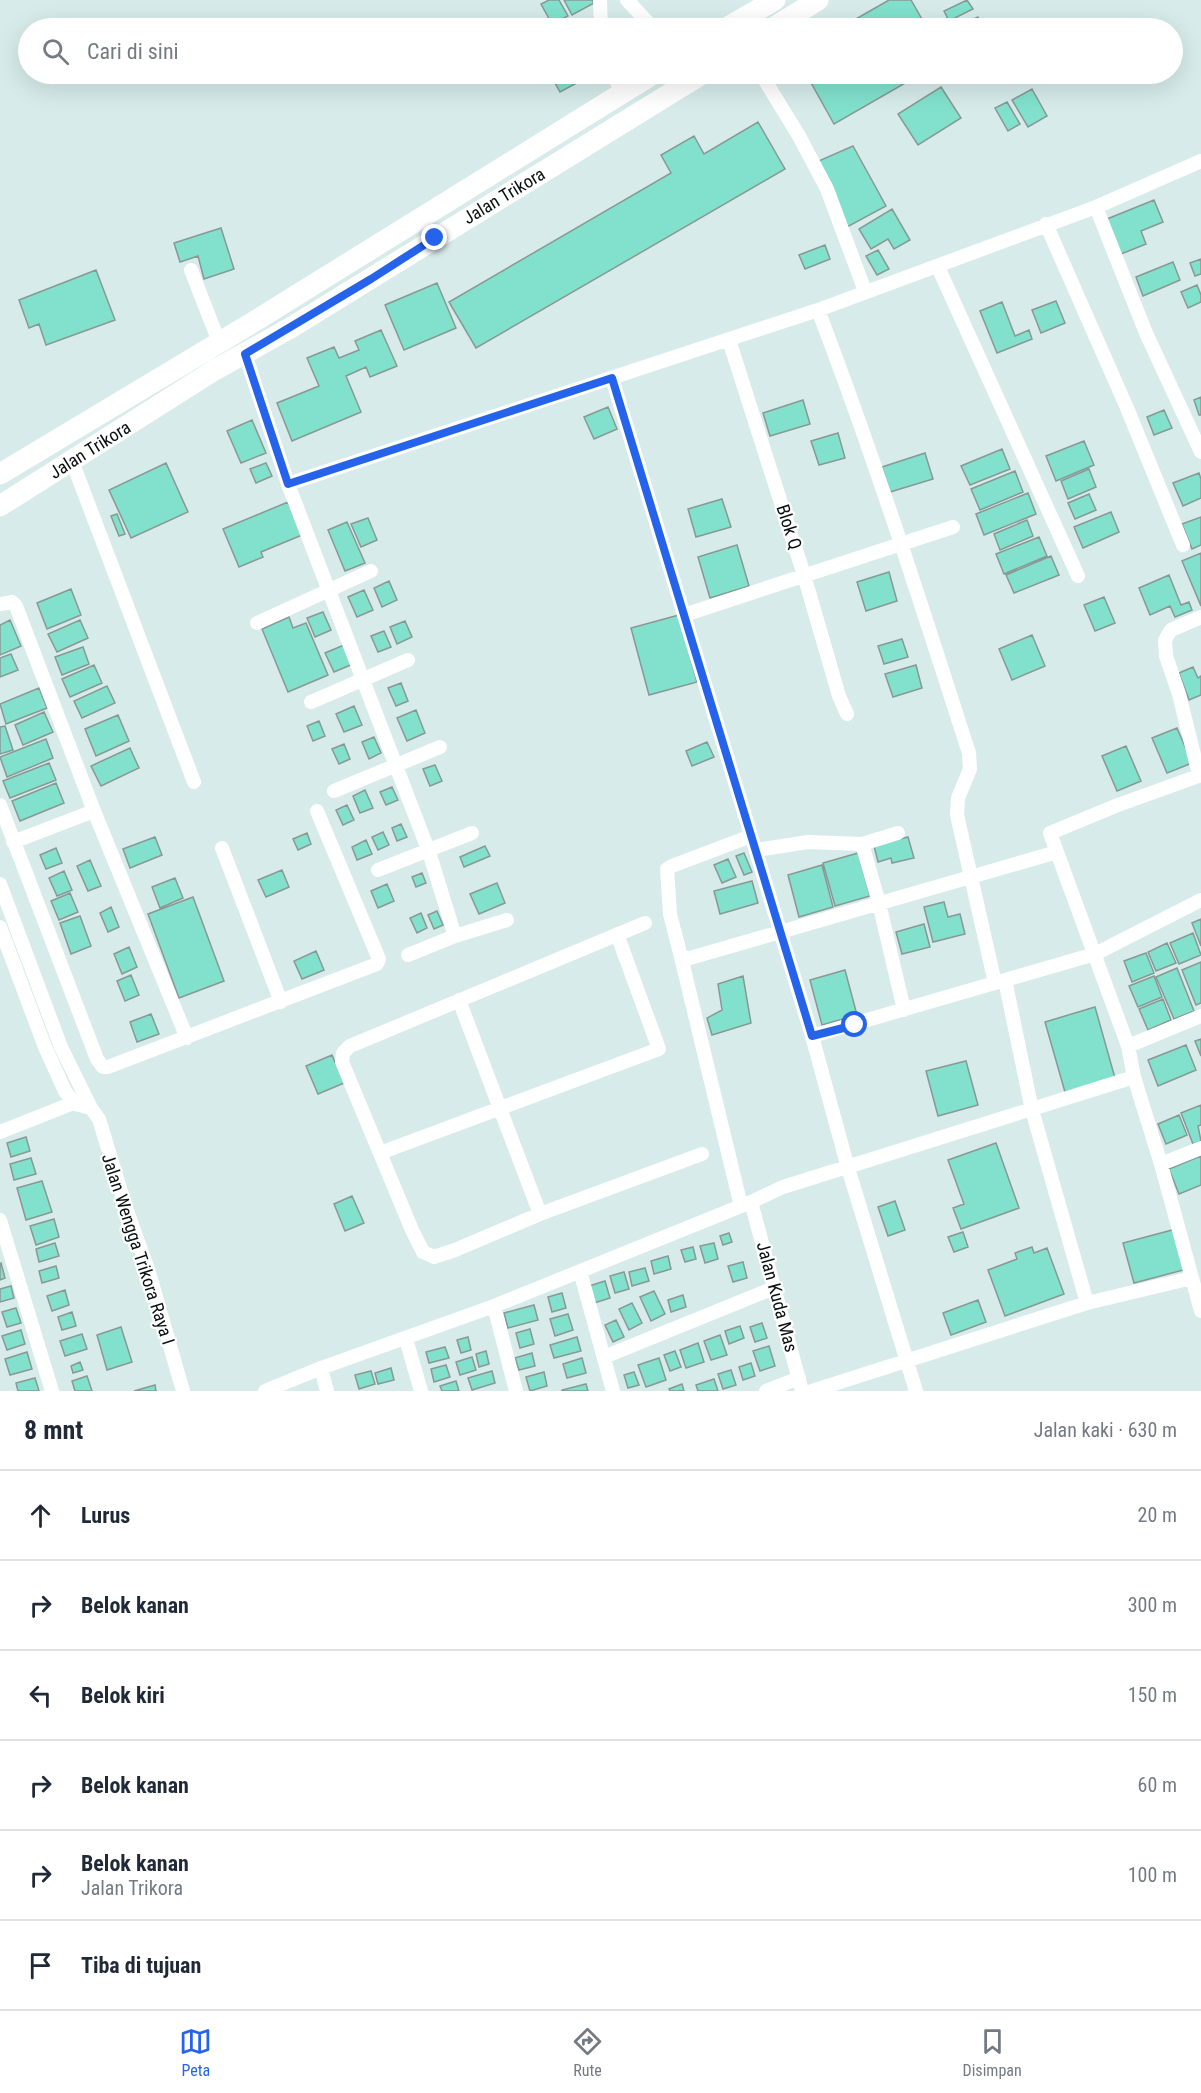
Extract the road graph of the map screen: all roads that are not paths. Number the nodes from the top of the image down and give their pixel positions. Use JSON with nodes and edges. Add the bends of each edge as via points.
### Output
{"nodes":[{"id":1,"x":600,"y":0,"type":"edge"},
{"id":2,"x":627,"y":0,"type":"edge"},
{"id":3,"x":775,"y":0,"type":"edge"},
{"id":4,"x":818,"y":0,"type":"edge"},
{"id":5,"x":601,"y":18,"type":"edge"},
{"id":6,"x":644,"y":18,"type":"edge"},
{"id":7,"x":744,"y":18,"type":"edge"},
{"id":8,"x":789,"y":18,"type":"edge"},
{"id":9,"x":618,"y":84,"type":"edge"},
{"id":10,"x":636,"y":84,"type":"edge"},
{"id":11,"x":686,"y":84,"type":"edge"},
{"id":12,"x":767,"y":84,"type":"edge"},
{"id":13,"x":623,"y":92,"type":"junction"},
{"id":14,"x":594,"y":110,"type":"junction"},
{"id":15,"x":611,"y":130,"type":"junction"},
{"id":16,"x":546,"y":141,"type":"junction"},
{"id":17,"x":564,"y":158,"type":"junction"},
{"id":18,"x":1201,"y":162,"type":"edge"},
{"id":19,"x":1096,"y":207,"type":"junction"},
{"id":20,"x":1046,"y":224,"type":"junction"},
{"id":21,"x":938,"y":267,"type":"junction"},
{"id":22,"x":191,"y":270,"type":"dead end"},
{"id":23,"x":865,"y":291,"type":"junction"},
{"id":24,"x":818,"y":310,"type":"junction"},
{"id":25,"x":729,"y":340,"type":"junction"},
{"id":26,"x":219,"y":342,"type":"junction"},
{"id":27,"x":245,"y":354,"type":"junction"},
{"id":28,"x":612,"y":378,"type":"junction"},
{"id":29,"x":1201,"y":452,"type":"edge"},
{"id":30,"x":72,"y":461,"type":"junction"},
{"id":31,"x":0,"y":474,"type":"edge"},
{"id":32,"x":288,"y":484,"type":"junction"},
{"id":33,"x":0,"y":506,"type":"edge"},
{"id":34,"x":953,"y":527,"type":"dead end"},
{"id":35,"x":902,"y":545,"type":"junction"},
{"id":36,"x":1183,"y":545,"type":"dead end"},
{"id":37,"x":371,"y":571,"type":"dead end"},
{"id":38,"x":804,"y":575,"type":"junction"},
{"id":39,"x":1078,"y":576,"type":"dead end"},
{"id":40,"x":328,"y":590,"type":"junction"},
{"id":41,"x":0,"y":604,"type":"edge"},
{"id":42,"x":684,"y":615,"type":"junction"},
{"id":43,"x":1201,"y":617,"type":"edge"},
{"id":44,"x":257,"y":623,"type":"dead end"},
{"id":45,"x":408,"y":660,"type":"dead end"},
{"id":46,"x":363,"y":681,"type":"junction"},
{"id":47,"x":311,"y":702,"type":"dead end"},
{"id":48,"x":847,"y":714,"type":"dead end"},
{"id":49,"x":440,"y":747,"type":"dead end"},
{"id":50,"x":395,"y":765,"type":"junction"},
{"id":51,"x":1200,"y":775,"type":"edge"},
{"id":52,"x":194,"y":782,"type":"dead end"},
{"id":53,"x":333,"y":791,"type":"dead end"},
{"id":54,"x":0,"y":805,"type":"edge"},
{"id":55,"x":94,"y":811,"type":"junction"},
{"id":56,"x":317,"y":811,"type":"dead end"},
{"id":57,"x":472,"y":833,"type":"dead end"},
{"id":58,"x":898,"y":833,"type":"dead end"},
{"id":59,"x":751,"y":836,"type":"junction"},
{"id":60,"x":13,"y":842,"type":"junction"},
{"id":61,"x":862,"y":844,"type":"junction"},
{"id":62,"x":222,"y":848,"type":"dead end"},
{"id":63,"x":756,"y":850,"type":"junction"},
{"id":64,"x":429,"y":852,"type":"junction"},
{"id":65,"x":1057,"y":852,"type":"junction"},
{"id":66,"x":378,"y":870,"type":"dead end"},
{"id":67,"x":972,"y":877,"type":"junction"},
{"id":68,"x":0,"y":884,"type":"edge"},
{"id":69,"x":1201,"y":900,"type":"edge"},
{"id":70,"x":879,"y":903,"type":"junction"},
{"id":71,"x":507,"y":920,"type":"dead end"},
{"id":72,"x":645,"y":923,"type":"dead end"},
{"id":73,"x":0,"y":927,"type":"edge"},
{"id":74,"x":780,"y":931,"type":"junction"},
{"id":75,"x":617,"y":934,"type":"junction"},
{"id":76,"x":455,"y":936,"type":"junction"},
{"id":77,"x":1095,"y":954,"type":"junction"},
{"id":78,"x":408,"y":955,"type":"dead end"},
{"id":79,"x":681,"y":957,"type":"junction"},
{"id":80,"x":1000,"y":981,"type":"junction"},
{"id":81,"x":459,"y":1000,"type":"junction"},
{"id":82,"x":281,"y":1002,"type":"junction"},
{"id":83,"x":904,"y":1010,"type":"junction"},
{"id":84,"x":1201,"y":1016,"type":"edge"},
{"id":85,"x":812,"y":1036,"type":"junction"},
{"id":86,"x":187,"y":1038,"type":"junction"},
{"id":87,"x":1128,"y":1046,"type":"junction"},
{"id":88,"x":1134,"y":1077,"type":"junction"},
{"id":89,"x":84,"y":1103,"type":"junction"},
{"id":90,"x":501,"y":1108,"type":"junction"},
{"id":91,"x":1032,"y":1110,"type":"junction"},
{"id":92,"x":0,"y":1132,"type":"edge"},
{"id":93,"x":1201,"y":1148,"type":"edge"},
{"id":94,"x":380,"y":1153,"type":"junction"},
{"id":95,"x":702,"y":1154,"type":"dead end"},
{"id":96,"x":1161,"y":1164,"type":"junction"},
{"id":97,"x":848,"y":1168,"type":"junction"},
{"id":98,"x":746,"y":1204,"type":"junction"},
{"id":99,"x":540,"y":1214,"type":"junction"},
{"id":100,"x":0,"y":1220,"type":"edge"},
{"id":101,"x":580,"y":1271,"type":"junction"},
{"id":102,"x":1192,"y":1278,"type":"junction"},
{"id":103,"x":774,"y":1288,"type":"junction"},
{"id":104,"x":1088,"y":1303,"type":"junction"},
{"id":105,"x":494,"y":1306,"type":"junction"},
{"id":106,"x":1201,"y":1311,"type":"edge"},
{"id":107,"x":406,"y":1339,"type":"junction"},
{"id":108,"x":604,"y":1357,"type":"junction"},
{"id":109,"x":907,"y":1362,"type":"junction"},
{"id":110,"x":321,"y":1368,"type":"junction"},
{"id":111,"x":800,"y":1384,"type":"edge"},
{"id":112,"x":52,"y":1391,"type":"edge"},
{"id":113,"x":183,"y":1391,"type":"edge"},
{"id":114,"x":265,"y":1391,"type":"edge"},
{"id":115,"x":327,"y":1391,"type":"edge"},
{"id":116,"x":421,"y":1391,"type":"edge"},
{"id":117,"x":516,"y":1391,"type":"edge"},
{"id":118,"x":613,"y":1391,"type":"edge"},
{"id":119,"x":766,"y":1391,"type":"edge"},
{"id":120,"x":812,"y":1391,"type":"edge"},
{"id":121,"x":916,"y":1391,"type":"edge"}],
"edges":[{"from":1,"to":5,"type":"street"},
{"from":2,"to":6,"type":"street"},
{"from":3,"to":7,"type":"main road"},
{"from":4,"to":8,"type":"main road"},
{"from":9,"to":13,"type":"street"},
{"from":10,"to":13,"type":"main road","name":"Jalan Trikora"},
{"from":11,"to":15,"type":"main road","name":"Jalan Trikora"},
{"from":12,"to":23,"type":"street","via":[[827,189]]},
{"from":13,"to":14,"type":"main road","name":"Jalan Trikora"},
{"from":14,"to":15,"type":"main road","via":[[598,122]]},
{"from":14,"to":16,"type":"main road","name":"Jalan Trikora"},
{"from":15,"to":17,"type":"main road","name":"Jalan Trikora"},
{"from":16,"to":17,"type":"main road","via":[[559,144]]},
{"from":16,"to":26,"type":"main road","name":"Jalan Trikora"},
{"from":17,"to":27,"type":"main road","name":"Jalan Trikora"},
{"from":18,"to":19,"type":"street"},
{"from":19,"to":20,"type":"street"},
{"from":19,"to":29,"type":"street","via":[[1146,333]]},
{"from":20,"to":21,"type":"street"},
{"from":20,"to":36,"type":"street"},
{"from":21,"to":23,"type":"street"},
{"from":21,"to":39,"type":"street"},
{"from":22,"to":26,"type":"street"},
{"from":23,"to":24,"type":"street"},
{"from":24,"to":25,"type":"street"},
{"from":24,"to":35,"type":"street"},
{"from":25,"to":28,"type":"street"},
{"from":25,"to":38,"type":"street","name":"Blok Q"},
{"from":26,"to":31,"type":"main road","name":"Jalan Trikora"},
{"from":27,"to":30,"type":"main road","name":"Jalan Trikora"},
{"from":27,"to":32,"type":"street"},
{"from":28,"to":32,"type":"street"},
{"from":28,"to":42,"type":"street"},
{"from":30,"to":33,"type":"main road","name":"Jalan Trikora"},
{"from":30,"to":52,"type":"street"},
{"from":32,"to":40,"type":"street"},
{"from":34,"to":35,"type":"street"},
{"from":35,"to":38,"type":"street"},
{"from":35,"to":67,"type":"street","via":[[969,753],[970,770],[958,798],[957,815]]},
{"from":37,"to":40,"type":"street"},
{"from":38,"to":42,"type":"street"},
{"from":38,"to":48,"type":"street","name":"Blok Q"},
{"from":40,"to":44,"type":"street"},
{"from":40,"to":46,"type":"street"},
{"from":41,"to":55,"type":"street","via":[[12,602],[16,606]]},
{"from":42,"to":59,"type":"street"},
{"from":43,"to":51,"type":"street","via":[[1171,630],[1165,640],[1166,656]]},
{"from":45,"to":46,"type":"street"},
{"from":46,"to":47,"type":"street"},
{"from":46,"to":50,"type":"street"},
{"from":49,"to":50,"type":"street"},
{"from":50,"to":53,"type":"street"},
{"from":50,"to":64,"type":"street"},
{"from":51,"to":65,"type":"street","via":[[1050,833]]},
{"from":54,"to":60,"type":"street"},
{"from":55,"to":60,"type":"street"},
{"from":55,"to":86,"type":"street"},
{"from":56,"to":82,"type":"street","via":[[378,962]]},
{"from":57,"to":64,"type":"street"},
{"from":58,"to":61,"type":"street"},
{"from":59,"to":63,"type":"street"},
{"from":59,"to":79,"type":"street","name":"Jalan Kuda Mas","via":[[667,869],[670,914]]},
{"from":60,"to":86,"type":"street","via":[[103,1067]]},
{"from":61,"to":63,"type":"street","via":[[808,842]]},
{"from":61,"to":70,"type":"street"},
{"from":62,"to":82,"type":"street"},
{"from":63,"to":74,"type":"street"},
{"from":64,"to":66,"type":"street"},
{"from":64,"to":76,"type":"street"},
{"from":65,"to":67,"type":"street"},
{"from":65,"to":77,"type":"street"},
{"from":67,"to":70,"type":"street"},
{"from":67,"to":80,"type":"street"},
{"from":68,"to":89,"type":"street","name":"Jalan Wengga Trikora Raya I"},
{"from":69,"to":77,"type":"street"},
{"from":70,"to":74,"type":"street"},
{"from":70,"to":83,"type":"street"},
{"from":71,"to":76,"type":"street"},
{"from":72,"to":75,"type":"street"},
{"from":73,"to":89,"type":"street","name":"Jalan Wengga Trikora Raya I","via":[[65,1091]]},
{"from":74,"to":79,"type":"street","via":[[690,958]]},
{"from":74,"to":85,"type":"street"},
{"from":75,"to":81,"type":"street"},
{"from":75,"to":90,"type":"street","via":[[659,1049]]},
{"from":76,"to":78,"type":"street"},
{"from":77,"to":80,"type":"street"},
{"from":77,"to":87,"type":"street"},
{"from":79,"to":98,"type":"street","name":"Jalan Kuda Mas"},
{"from":80,"to":83,"type":"street"},
{"from":80,"to":91,"type":"street"},
{"from":81,"to":90,"type":"street"},
{"from":81,"to":94,"type":"street","via":[[350,1046],[343,1053],[342,1062]]},
{"from":82,"to":86,"type":"street"},
{"from":83,"to":85,"type":"street"},
{"from":84,"to":87,"type":"street"},
{"from":85,"to":97,"type":"street"},
{"from":87,"to":88,"type":"street"},
{"from":88,"to":91,"type":"street"},
{"from":88,"to":96,"type":"street"},
{"from":89,"to":92,"type":"street"},
{"from":89,"to":113,"type":"street","name":"Jalan Wengga Trikora Raya I","via":[[99,1119]]},
{"from":90,"to":94,"type":"street"},
{"from":90,"to":99,"type":"street"},
{"from":91,"to":97,"type":"street"},
{"from":91,"to":104,"type":"street"},
{"from":93,"to":96,"type":"street"},
{"from":94,"to":99,"type":"street","via":[[423,1252],[434,1257]]},
{"from":95,"to":99,"type":"street"},
{"from":96,"to":102,"type":"street"},
{"from":97,"to":98,"type":"street","via":[[783,1187]]},
{"from":97,"to":109,"type":"street"},
{"from":98,"to":101,"type":"street"},
{"from":98,"to":103,"type":"street","name":"Jalan Kuda Mas"},
{"from":100,"to":112,"type":"street"},
{"from":101,"to":105,"type":"street"},
{"from":101,"to":108,"type":"street"},
{"from":102,"to":104,"type":"street"},
{"from":102,"to":106,"type":"street"},
{"from":103,"to":108,"type":"street"},
{"from":103,"to":111,"type":"street","name":"Jalan Kuda Mas"},
{"from":104,"to":109,"type":"street"},
{"from":105,"to":107,"type":"street"},
{"from":105,"to":117,"type":"street"},
{"from":107,"to":110,"type":"street"},
{"from":107,"to":116,"type":"street"},
{"from":108,"to":118,"type":"street"},
{"from":109,"to":120,"type":"street"},
{"from":109,"to":121,"type":"street"},
{"from":110,"to":114,"type":"street"},
{"from":110,"to":115,"type":"street"},
{"from":111,"to":119,"type":"street"}]}
